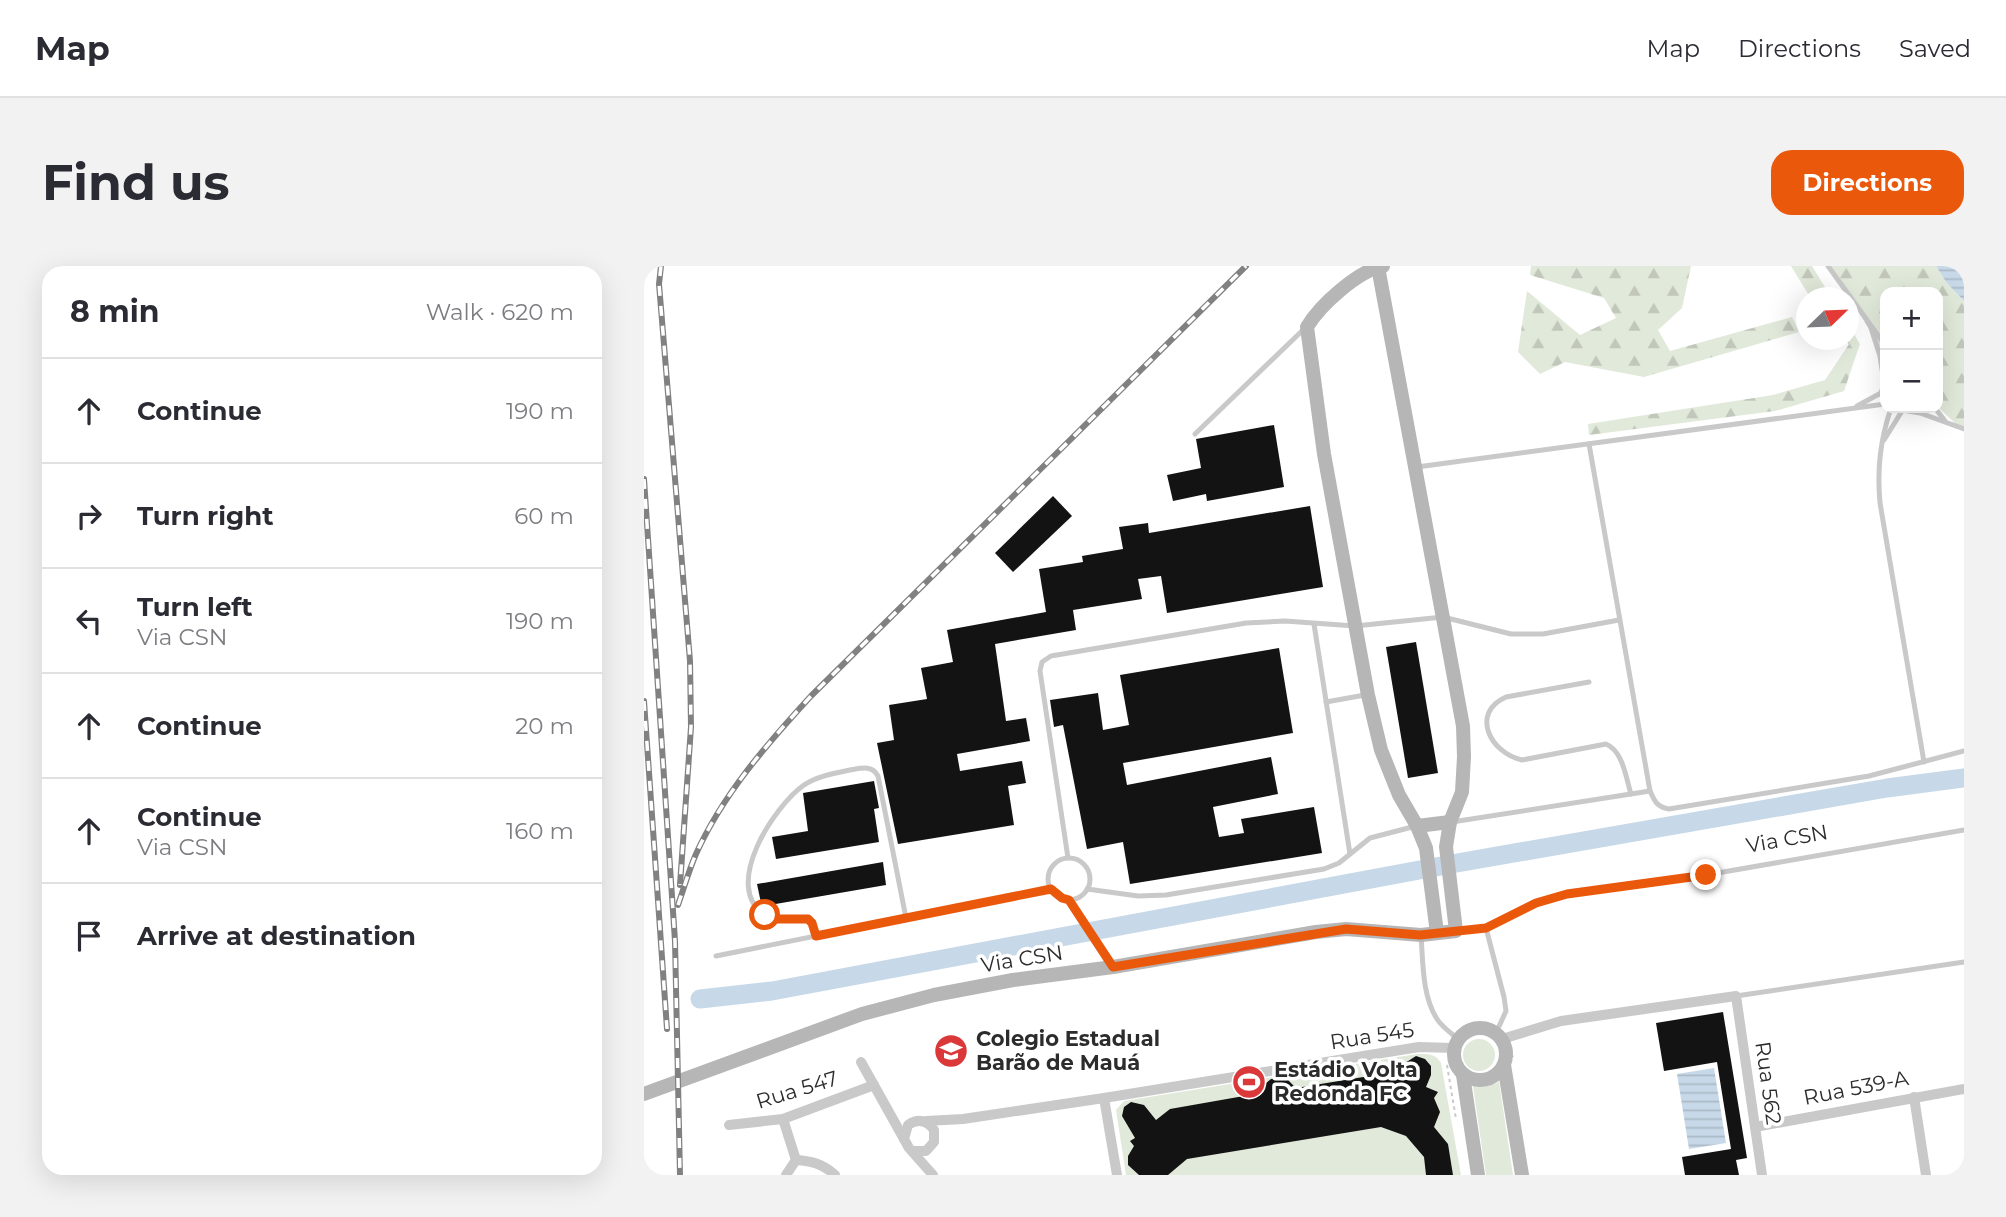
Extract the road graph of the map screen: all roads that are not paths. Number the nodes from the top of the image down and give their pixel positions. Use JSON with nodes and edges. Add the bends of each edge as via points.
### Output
{"nodes":[{"id":1,"x":1380,"y":266,"type":"edge"},
{"id":2,"x":1828,"y":266,"type":"edge"},
{"id":3,"x":1869,"y":322,"type":"junction"},
{"id":4,"x":1307,"y":327,"type":"junction"},
{"id":5,"x":1880,"y":338,"type":"edge"},
{"id":6,"x":1880,"y":356,"type":"edge"},
{"id":7,"x":1880,"y":394,"type":"edge"},
{"id":8,"x":1880,"y":404,"type":"edge"},
{"id":9,"x":1854,"y":407,"type":"junction"},
{"id":10,"x":1889,"y":413,"type":"edge"},
{"id":11,"x":1904,"y":413,"type":"edge"},
{"id":12,"x":1920,"y":413,"type":"edge"},
{"id":13,"x":1938,"y":413,"type":"edge"},
{"id":14,"x":1945,"y":421,"type":"junction"},
{"id":15,"x":1964,"y":429,"type":"edge"},
{"id":16,"x":1195,"y":434,"type":"dead end"},
{"id":17,"x":1588,"y":444,"type":"junction"},
{"id":18,"x":1879,"y":449,"type":"junction"},
{"id":19,"x":1414,"y":467,"type":"junction"},
{"id":20,"x":1443,"y":617,"type":"junction"},
{"id":21,"x":1619,"y":620,"type":"junction"},
{"id":22,"x":1314,"y":624,"type":"junction"},
{"id":23,"x":1355,"y":626,"type":"junction"},
{"id":24,"x":1589,"y":682,"type":"dead end"},
{"id":25,"x":1368,"y":695,"type":"junction"},
{"id":26,"x":1326,"y":702,"type":"junction"},
{"id":27,"x":1964,"y":751,"type":"edge"},
{"id":28,"x":1924,"y":762,"type":"junction"},
{"id":29,"x":1650,"y":791,"type":"junction"},
{"id":30,"x":1631,"y":794,"type":"junction"},
{"id":31,"x":1450,"y":822,"type":"junction"},
{"id":32,"x":1417,"y":826,"type":"junction"},
{"id":33,"x":1964,"y":830,"type":"edge"},
{"id":34,"x":1350,"y":854,"type":"junction"},
{"id":35,"x":1068,"y":858,"type":"junction"},
{"id":36,"x":1051,"y":889,"type":"junction"},
{"id":37,"x":1087,"y":889,"type":"junction"},
{"id":38,"x":1069,"y":900,"type":"junction"},
{"id":39,"x":906,"y":918,"type":"junction"},
{"id":40,"x":1486,"y":928,"type":"junction"},
{"id":41,"x":1456,"y":930,"type":"junction"},
{"id":42,"x":1437,"y":933,"type":"junction"},
{"id":43,"x":1420,"y":935,"type":"junction"},
{"id":44,"x":816,"y":936,"type":"junction"},
{"id":45,"x":716,"y":956,"type":"dead end"},
{"id":46,"x":1109,"y":961,"type":"junction"},
{"id":47,"x":1964,"y":962,"type":"edge"},
{"id":48,"x":1736,"y":996,"type":"junction"},
{"id":49,"x":1499,"y":1036,"type":"junction"},
{"id":50,"x":1456,"y":1043,"type":"junction"},
{"id":51,"x":861,"y":1062,"type":"dead end"},
{"id":52,"x":1504,"y":1065,"type":"junction"},
{"id":53,"x":1463,"y":1075,"type":"junction"},
{"id":54,"x":874,"y":1085,"type":"junction"},
{"id":55,"x":1964,"y":1089,"type":"edge"},
{"id":56,"x":644,"y":1094,"type":"edge"},
{"id":57,"x":1914,"y":1097,"type":"junction"},
{"id":58,"x":1104,"y":1098,"type":"junction"},
{"id":59,"x":890,"y":1110,"type":"junction"},
{"id":60,"x":783,"y":1119,"type":"junction"},
{"id":61,"x":963,"y":1119,"type":"junction"},
{"id":62,"x":914,"y":1122,"type":"junction"},
{"id":63,"x":926,"y":1122,"type":"junction"},
{"id":64,"x":729,"y":1125,"type":"dead end"},
{"id":65,"x":1755,"y":1127,"type":"junction"},
{"id":66,"x":936,"y":1136,"type":"junction"},
{"id":67,"x":904,"y":1139,"type":"junction"},
{"id":68,"x":931,"y":1147,"type":"junction"},
{"id":69,"x":914,"y":1151,"type":"junction"},
{"id":70,"x":796,"y":1160,"type":"junction"},
{"id":71,"x":933,"y":1174,"type":"edge"},
{"id":72,"x":786,"y":1175,"type":"edge"},
{"id":73,"x":835,"y":1175,"type":"edge"},
{"id":74,"x":1116,"y":1175,"type":"edge"},
{"id":75,"x":1478,"y":1175,"type":"edge"},
{"id":76,"x":1522,"y":1175,"type":"edge"},
{"id":77,"x":1762,"y":1175,"type":"edge"},
{"id":78,"x":1926,"y":1175,"type":"edge"}],
"edges":[{"from":1,"to":4,"type":"street","via":[[1321,307]]},
{"from":1,"to":19,"type":"street"},
{"from":2,"to":3,"type":"lane"},
{"from":3,"to":5,"type":"lane"},
{"from":3,"to":6,"type":"lane"},
{"from":4,"to":16,"type":"lane"},
{"from":4,"to":23,"type":"street"},
{"from":7,"to":9,"type":"lane"},
{"from":8,"to":9,"type":"lane"},
{"from":9,"to":17,"type":"lane"},
{"from":10,"to":18,"type":"lane"},
{"from":11,"to":18,"type":"lane"},
{"from":12,"to":14,"type":"lane"},
{"from":13,"to":14,"type":"lane"},
{"from":14,"to":15,"type":"lane"},
{"from":17,"to":19,"type":"lane"},
{"from":17,"to":21,"type":"lane"},
{"from":18,"to":28,"type":"lane","via":[[1880,503]]},
{"from":19,"to":20,"type":"street"},
{"from":20,"to":21,"type":"lane","via":[[1511,634],[1543,634]]},
{"from":20,"to":23,"type":"lane"},
{"from":20,"to":31,"type":"street","via":[[1459,699],[1464,757],[1461,792]]},
{"from":21,"to":29,"type":"lane"},
{"from":22,"to":23,"type":"lane"},
{"from":22,"to":26,"type":"lane"},
{"from":22,"to":35,"type":"lane","via":[[1246,623],[1051,656],[1042,662]]},
{"from":23,"to":25,"type":"street"},
{"from":24,"to":30,"type":"lane","via":[[1495,702],[1486,719],[1490,734],[1498,750],[1522,760],[1606,744],[1614,747]]},
{"from":25,"to":26,"type":"lane"},
{"from":25,"to":32,"type":"street","via":[[1381,750]]},
{"from":26,"to":34,"type":"lane"},
{"from":27,"to":28,"type":"lane"},
{"from":28,"to":29,"type":"lane","via":[[1869,776],[1670,809],[1655,803]]},
{"from":29,"to":30,"type":"lane"},
{"from":30,"to":31,"type":"lane"},
{"from":31,"to":32,"type":"street"},
{"from":31,"to":41,"type":"street","via":[[1446,847]]},
{"from":32,"to":34,"type":"lane","via":[[1380,834]]},
{"from":32,"to":42,"type":"street","via":[[1426,848]]},
{"from":33,"to":40,"type":"lane","name":"Via CSN","via":[[1567,894],[1536,903]]},
{"from":34,"to":37,"type":"lane","via":[[1324,869],[1166,895]]},
{"from":35,"to":36,"type":"lane","via":[[1051,869]]},
{"from":35,"to":37,"type":"lane","via":[[1086,868]]},
{"from":36,"to":38,"type":"lane"},
{"from":36,"to":39,"type":"lane"},
{"from":37,"to":38,"type":"lane"},
{"from":38,"to":46,"type":"lane"},
{"from":39,"to":44,"type":"lane"},
{"from":39,"to":44,"type":"lane","via":[[878,776],[869,768],[831,774],[805,784],[787,800],[758,842],[749,867],[756,907],[775,919],[808,919]]},
{"from":40,"to":41,"type":"lane","name":"Via CSN"},
{"from":40,"to":49,"type":"lane","via":[[1506,1011]]},
{"from":41,"to":42,"type":"street","name":"Via CSN"},
{"from":42,"to":43,"type":"street","name":"Via CSN"},
{"from":43,"to":46,"type":"street","name":"Via CSN","via":[[1346,929]]},
{"from":43,"to":50,"type":"lane","via":[[1431,1006]]},
{"from":44,"to":45,"type":"lane"},
{"from":46,"to":56,"type":"street","name":"Via CSN","via":[[862,1014]]},
{"from":47,"to":48,"type":"lane"},
{"from":48,"to":49,"type":"street","via":[[1561,1021]]},
{"from":48,"to":65,"type":"street","name":"Rua 562"},
{"from":49,"to":50,"type":"street","via":[[1480,1027],[1464,1032]]},
{"from":49,"to":52,"type":"street","via":[[1506,1048]]},
{"from":50,"to":53,"type":"street","via":[[1454,1063]]},
{"from":50,"to":58,"type":"street","name":"Rua 545"},
{"from":51,"to":54,"type":"street"},
{"from":52,"to":53,"type":"street","via":[[1486,1080]]},
{"from":52,"to":76,"type":"street"},
{"from":53,"to":75,"type":"street"},
{"from":54,"to":59,"type":"street"},
{"from":54,"to":60,"type":"street","name":"Rua 547"},
{"from":55,"to":57,"type":"street","name":"Rua 539-A"},
{"from":57,"to":65,"type":"street","name":"Rua 539-A"},
{"from":57,"to":78,"type":"street"},
{"from":58,"to":61,"type":"street","name":"Rua 545"},
{"from":58,"to":74,"type":"street"},
{"from":59,"to":62,"type":"street"},
{"from":59,"to":67,"type":"street"},
{"from":60,"to":64,"type":"street","name":"Rua 547"},
{"from":60,"to":70,"type":"street"},
{"from":61,"to":63,"type":"street","name":"Rua 545"},
{"from":61,"to":66,"type":"street","name":"Rua 545"},
{"from":62,"to":63,"type":"street"},
{"from":62,"to":67,"type":"street","via":[[905,1130]]},
{"from":63,"to":66,"type":"street"},
{"from":65,"to":77,"type":"street","name":"Rua 562"},
{"from":66,"to":68,"type":"street"},
{"from":67,"to":69,"type":"street"},
{"from":68,"to":69,"type":"street"},
{"from":68,"to":71,"type":"street"},
{"from":69,"to":71,"type":"street"},
{"from":70,"to":72,"type":"street"},
{"from":70,"to":73,"type":"street","via":[[812,1161]]}]}
